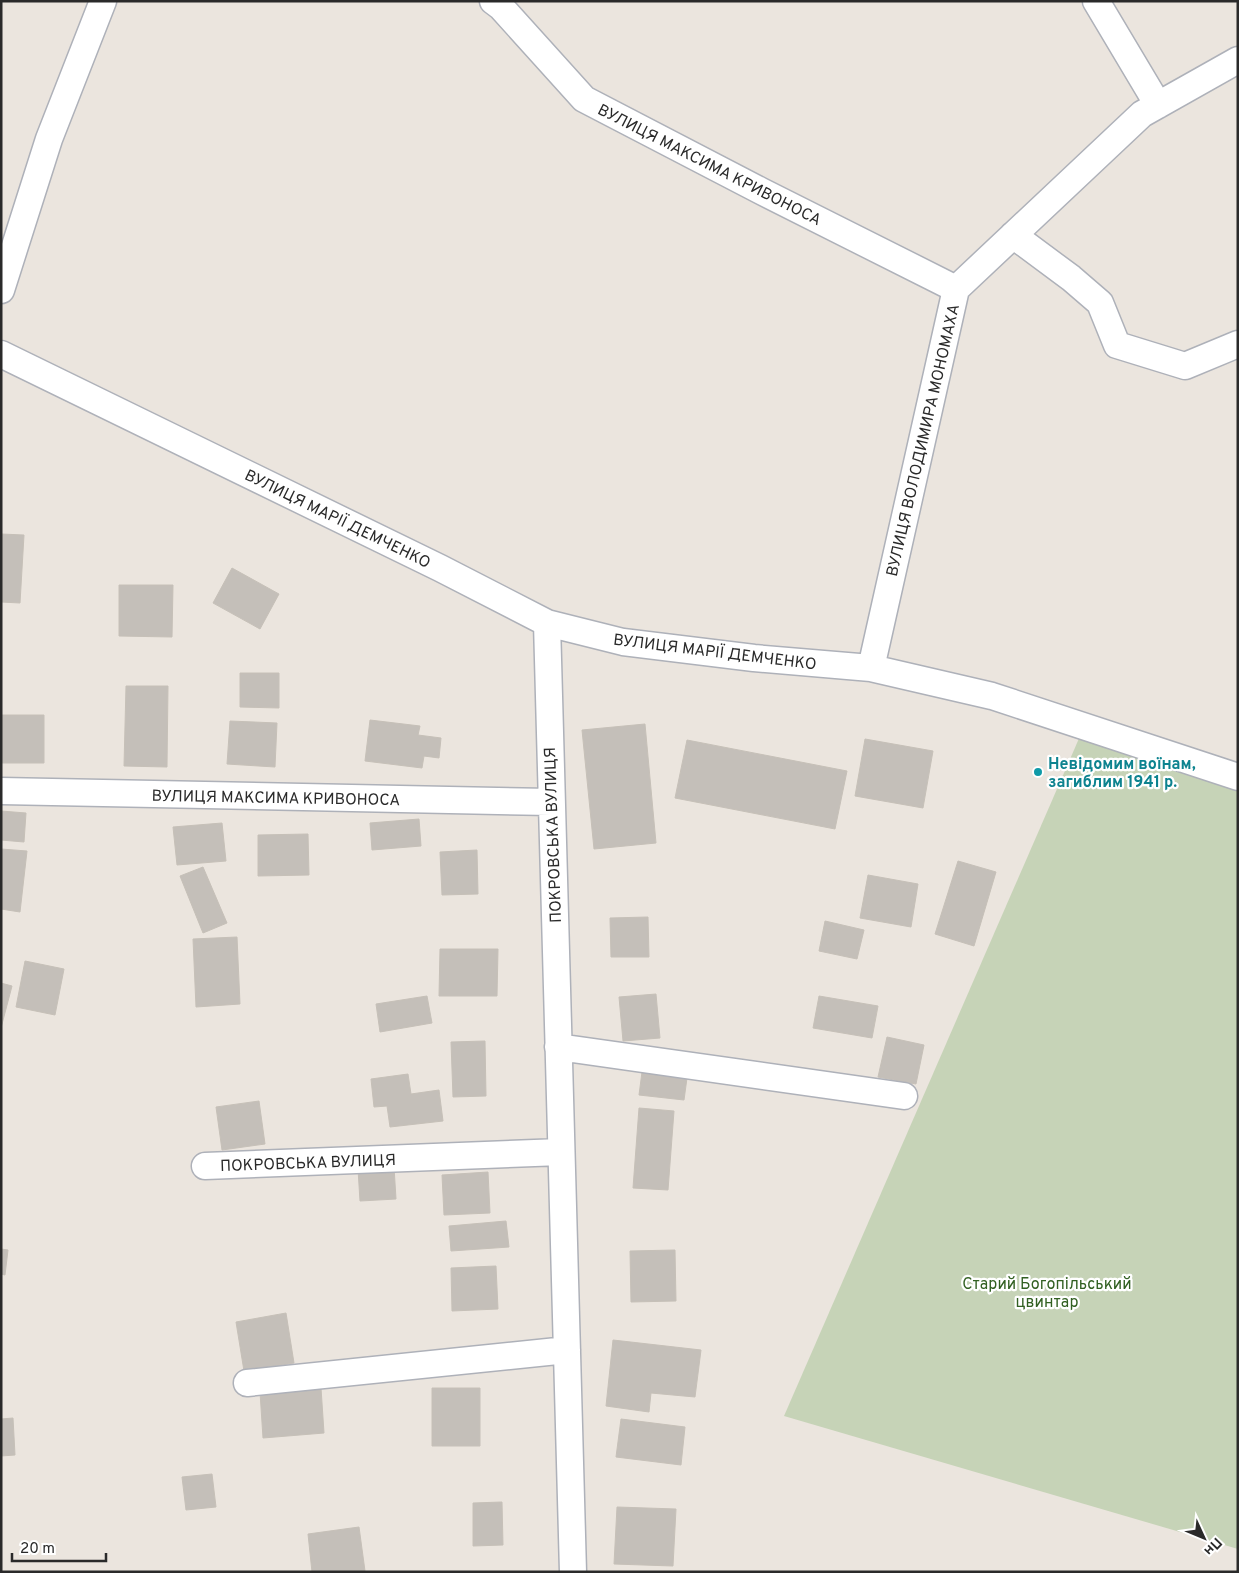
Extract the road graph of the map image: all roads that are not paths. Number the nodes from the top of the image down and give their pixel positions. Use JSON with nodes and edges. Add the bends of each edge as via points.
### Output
{"nodes":[{"id":1,"x":103,"y":1,"type":"edge"},
{"id":2,"x":493,"y":1,"type":"edge"},
{"id":3,"x":1096,"y":1,"type":"edge"},
{"id":4,"x":1238,"y":60,"type":"edge"},
{"id":5,"x":1158,"y":105,"type":"junction"},
{"id":6,"x":1013,"y":235,"type":"junction"},
{"id":7,"x":956,"y":289,"type":"junction"},
{"id":8,"x":1,"y":290,"type":"edge"},
{"id":9,"x":1238,"y":344,"type":"edge"},
{"id":10,"x":1,"y":354,"type":"edge"},
{"id":11,"x":547,"y":624,"type":"junction"},
{"id":12,"x":871,"y":668,"type":"junction"},
{"id":13,"x":1238,"y":777,"type":"edge"},
{"id":14,"x":1,"y":791,"type":"edge"},
{"id":15,"x":551,"y":802,"type":"junction"},
{"id":16,"x":558,"y":1047,"type":"junction"},
{"id":17,"x":904,"y":1096,"type":"dead end"},
{"id":18,"x":561,"y":1152,"type":"junction"},
{"id":19,"x":205,"y":1166,"type":"dead end"},
{"id":20,"x":567,"y":1350,"type":"junction"},
{"id":21,"x":247,"y":1383,"type":"dead end"},
{"id":22,"x":573,"y":1572,"type":"edge"}],
"edges":[{"from":1,"to":8,"type":"street","via":[[49,139]]},
{"from":2,"to":7,"type":"street","name":"ВУЛИЦЯ МАКСИМА КРИВОНОСА","via":[[584,99]]},
{"from":3,"to":5,"type":"street"},
{"from":4,"to":5,"type":"street","name":"ВУЛИЦЯ ВОЛОДИМИРА МОНОМАХА"},
{"from":5,"to":6,"type":"street","name":"ВУЛИЦЯ ВОЛОДИМИРА МОНОМАХА","via":[[1142,114]]},
{"from":6,"to":7,"type":"street","name":"ВУЛИЦЯ ВОЛОДИМИРА МОНОМАХА"},
{"from":6,"to":9,"type":"street","via":[[1100,303],[1117,345],[1185,366]]},
{"from":7,"to":12,"type":"street","name":"ВУЛИЦЯ ВОЛОДИМИРА МОНОМАХА"},
{"from":10,"to":11,"type":"street","name":"ВУЛИЦЯ МАРІЇ ДЕМЧЕНКО"},
{"from":11,"to":12,"type":"street","name":"ВУЛИЦЯ МАРІЇ ДЕМЧЕНКО","via":[[623,642]]},
{"from":11,"to":15,"type":"street","name":"ПОКРОВСЬКА ВУЛИЦЯ"},
{"from":12,"to":13,"type":"street","name":"ВУЛИЦЯ МАРІЇ ДЕМЧЕНКО","via":[[992,696]]},
{"from":14,"to":15,"type":"street","name":"ВУЛИЦЯ МАКСИМА КРИВОНОСА"},
{"from":15,"to":16,"type":"street","name":"ПОКРОВСЬКА ВУЛИЦЯ"},
{"from":16,"to":17,"type":"street"},
{"from":16,"to":18,"type":"street","name":"ПОКРОВСЬКА ВУЛИЦЯ"},
{"from":18,"to":19,"type":"street","name":"ПОКРОВСЬКА ВУЛИЦЯ"},
{"from":18,"to":20,"type":"street","name":"ПОКРОВСЬКА ВУЛИЦЯ"},
{"from":20,"to":21,"type":"street"},
{"from":20,"to":22,"type":"street","name":"ПОКРОВСЬКА ВУЛИЦЯ"}]}
